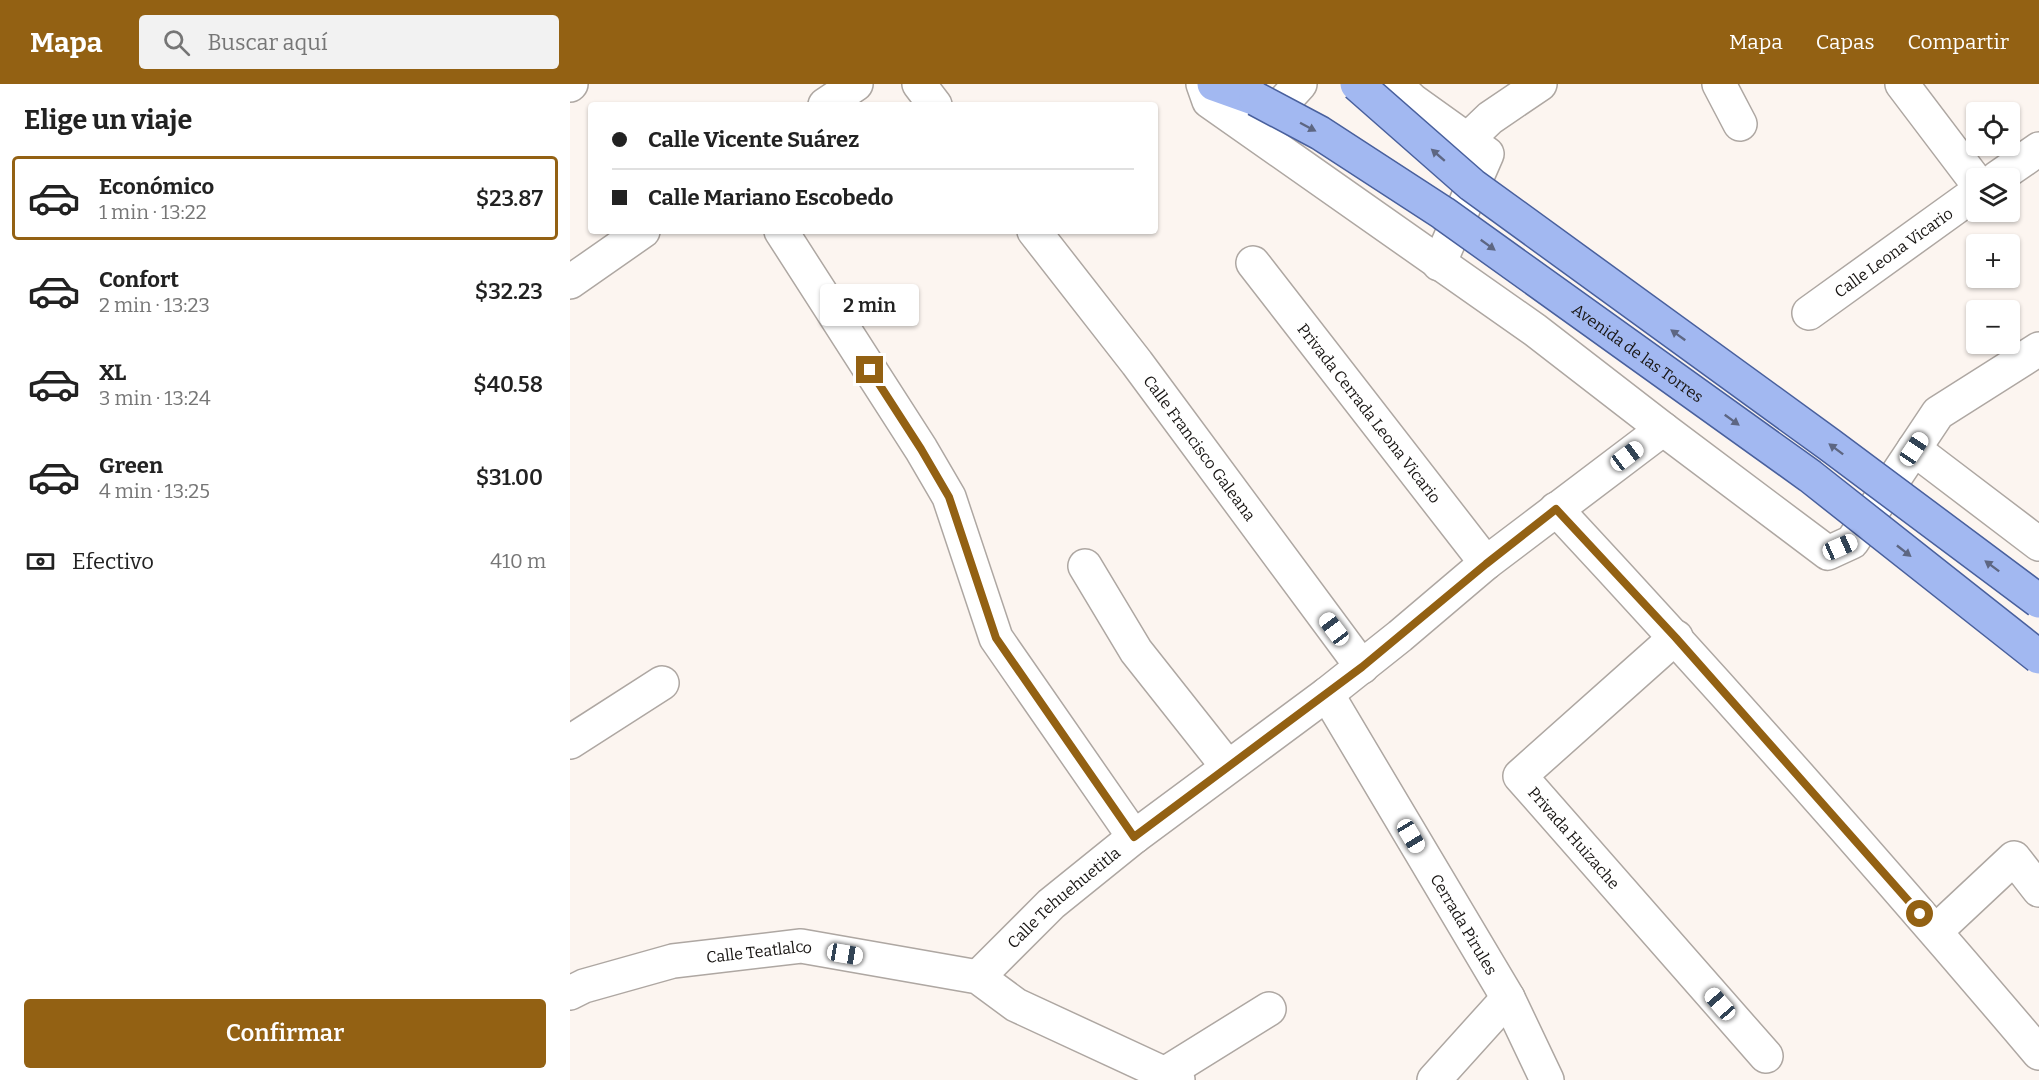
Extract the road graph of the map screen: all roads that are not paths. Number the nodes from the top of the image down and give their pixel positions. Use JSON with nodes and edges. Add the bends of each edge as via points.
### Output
{"nodes":[{"id":1,"x":856,"y":84,"type":"edge"},
{"id":2,"x":919,"y":84,"type":"edge"},
{"id":3,"x":1203,"y":84,"type":"edge"},
{"id":4,"x":1214,"y":84,"type":"edge"},
{"id":5,"x":1300,"y":84,"type":"edge"},
{"id":6,"x":1357,"y":84,"type":"edge"},
{"id":7,"x":1395,"y":84,"type":"edge"},
{"id":8,"x":1540,"y":84,"type":"edge"},
{"id":9,"x":1719,"y":84,"type":"edge"},
{"id":10,"x":1902,"y":84,"type":"edge"},
{"id":11,"x":829,"y":102,"type":"edge"},
{"id":12,"x":933,"y":102,"type":"edge"},
{"id":13,"x":1740,"y":124,"type":"dead end"},
{"id":14,"x":1255,"y":134,"type":"junction"},
{"id":15,"x":1467,"y":140,"type":"junction"},
{"id":16,"x":2039,"y":149,"type":"edge"},
{"id":17,"x":1966,"y":168,"type":"edge"},
{"id":18,"x":2011,"y":168,"type":"edge"},
{"id":19,"x":1966,"y":200,"type":"edge"},
{"id":20,"x":639,"y":234,"type":"edge"},
{"id":21,"x":783,"y":234,"type":"edge"},
{"id":22,"x":1036,"y":234,"type":"edge"},
{"id":23,"x":1253,"y":263,"type":"dead end"},
{"id":24,"x":1439,"y":264,"type":"junction"},
{"id":25,"x":570,"y":282,"type":"edge"},
{"id":26,"x":1809,"y":313,"type":"dead end"},
{"id":27,"x":2039,"y":349,"type":"edge"},
{"id":28,"x":1662,"y":429,"type":"junction"},
{"id":29,"x":1914,"y":449,"type":"junction"},
{"id":30,"x":1556,"y":509,"type":"junction"},
{"id":31,"x":2039,"y":544,"type":"edge"},
{"id":32,"x":1486,"y":564,"type":"junction"},
{"id":33,"x":1085,"y":566,"type":"dead end"},
{"id":34,"x":2039,"y":601,"type":"edge"},
{"id":35,"x":1676,"y":638,"type":"junction"},
{"id":36,"x":2039,"y":657,"type":"edge"},
{"id":37,"x":1362,"y":667,"type":"junction"},
{"id":38,"x":662,"y":683,"type":"dead end"},
{"id":39,"x":1327,"y":694,"type":"junction"},
{"id":40,"x":570,"y":742,"type":"edge"},
{"id":41,"x":1227,"y":766,"type":"junction"},
{"id":42,"x":1134,"y":837,"type":"junction"},
{"id":43,"x":2039,"y":890,"type":"edge"},
{"id":44,"x":1936,"y":931,"type":"junction"},
{"id":45,"x":978,"y":977,"type":"junction"},
{"id":46,"x":570,"y":993,"type":"edge"},
{"id":47,"x":1508,"y":998,"type":"junction"},
{"id":48,"x":1269,"y":1009,"type":"dead end"},
{"id":49,"x":2039,"y":1053,"type":"edge"},
{"id":50,"x":1766,"y":1056,"type":"dead end"},
{"id":51,"x":1172,"y":1077,"type":"edge"},
{"id":52,"x":1434,"y":1080,"type":"edge"},
{"id":53,"x":1547,"y":1080,"type":"edge"}],
"edges":[{"from":1,"to":11,"type":"street"},
{"from":2,"to":12,"type":"street"},
{"from":3,"to":14,"type":"street","via":[[1209,101]]},
{"from":4,"to":36,"type":"main road","name":"Avenida de las Torres","one_way":true,"bridge":true,"via":[[1256,99],[1320,133],[1443,213],[1810,476]]},
{"from":5,"to":14,"type":"street"},
{"from":34,"to":6,"type":"main road","one_way":true,"bridge":true,"via":[[1472,185]]},
{"from":7,"to":15,"type":"street"},
{"from":8,"to":15,"type":"street","via":[[1490,118]]},
{"from":9,"to":13,"type":"street"},
{"from":10,"to":17,"type":"street"},
{"from":14,"to":24,"type":"street"},
{"from":15,"to":24,"type":"street","via":[[1486,154]]},
{"from":16,"to":18,"type":"street"},
{"from":19,"to":26,"type":"street","name":"Calle Leona Vicario"},
{"from":20,"to":25,"type":"street"},
{"from":21,"to":42,"type":"street","via":[[949,497],[996,638]]},
{"from":22,"to":37,"type":"street","name":"Calle Francisco Galeana"},
{"from":23,"to":32,"type":"street","name":"Privada Cerrada Leona Vicario"},
{"from":24,"to":28,"type":"street","via":[[1535,330]]},
{"from":27,"to":29,"type":"street","via":[[1938,413]]},
{"from":28,"to":29,"type":"street","via":[[1828,553],[1852,542]]},
{"from":28,"to":30,"type":"street"},
{"from":29,"to":31,"type":"street"},
{"from":30,"to":32,"type":"street"},
{"from":30,"to":35,"type":"street"},
{"from":32,"to":37,"type":"street"},
{"from":33,"to":41,"type":"street","via":[[1136,651]]},
{"from":35,"to":44,"type":"street"},
{"from":35,"to":50,"type":"street","name":"Privada Huizache","via":[[1520,776]]},
{"from":37,"to":39,"type":"street"},
{"from":38,"to":40,"type":"street"},
{"from":39,"to":41,"type":"street","name":"Calle Tehuehuetitla"},
{"from":39,"to":47,"type":"street","name":"Cerrada Pirules"},
{"from":41,"to":42,"type":"street","name":"Calle Tehuehuetitla"},
{"from":42,"to":45,"type":"street","name":"Calle Tehuehuetitla","via":[[1051,904]]},
{"from":43,"to":44,"type":"street","via":[[2014,858]]},
{"from":44,"to":49,"type":"street"},
{"from":45,"to":46,"type":"street","name":"Calle Teatlalco","via":[[801,946],[673,961]]},
{"from":45,"to":51,"type":"street","name":"Calle Teatlalco","via":[[1016,1005]]},
{"from":47,"to":52,"type":"street"},
{"from":47,"to":53,"type":"street","name":"Cerrada Pirules"},
{"from":48,"to":51,"type":"street"}]}
